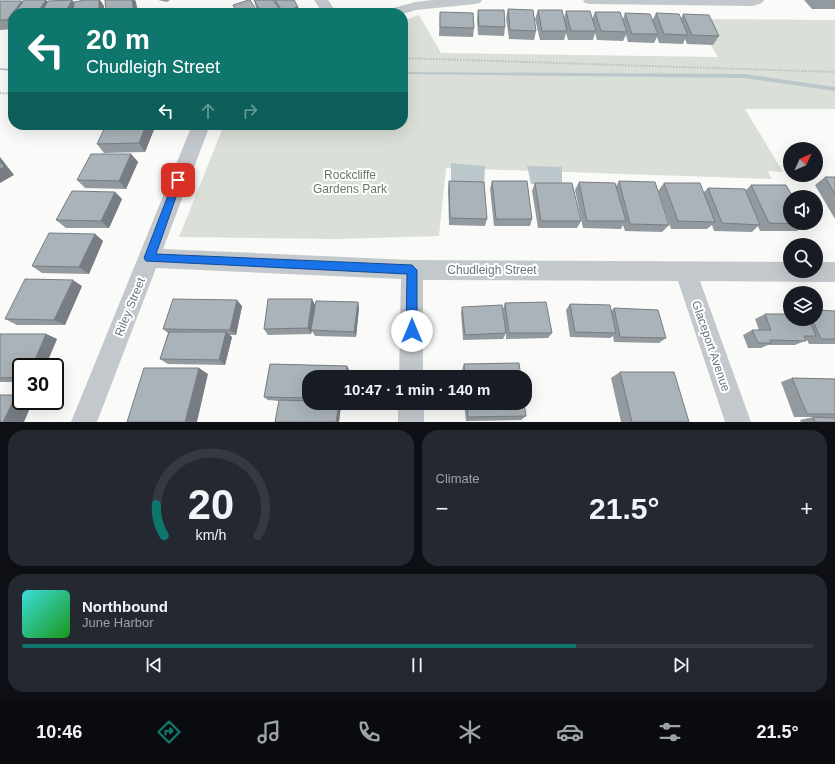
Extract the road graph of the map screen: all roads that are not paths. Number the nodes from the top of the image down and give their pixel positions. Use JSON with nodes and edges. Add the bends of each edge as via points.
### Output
{"nodes":[{"id":1,"x":475,"y":0,"type":"edge"},
{"id":2,"x":590,"y":0,"type":"edge"},
{"id":3,"x":611,"y":0,"type":"edge"},
{"id":4,"x":757,"y":0,"type":"edge"},
{"id":5,"x":408,"y":8,"type":"edge"},
{"id":6,"x":199,"y":130,"type":"edge"},
{"id":7,"x":149,"y":258,"type":"junction"},
{"id":8,"x":412,"y":270,"type":"junction"},
{"id":9,"x":685,"y":271,"type":"junction"},
{"id":10,"x":835,"y":272,"type":"edge"},
{"id":11,"x":411,"y":370,"type":"edge"},
{"id":12,"x":411,"y":410,"type":"edge"},
{"id":13,"x":84,"y":422,"type":"edge"},
{"id":14,"x":411,"y":422,"type":"edge"},
{"id":15,"x":738,"y":422,"type":"edge"}],
"edges":[{"from":1,"to":5,"type":"street"},
{"from":2,"to":3,"type":"street"},
{"from":3,"to":4,"type":"street"},
{"from":6,"to":7,"type":"street","name":"Riley Street"},
{"from":7,"to":8,"type":"street","name":"Chudleigh Street"},
{"from":7,"to":13,"type":"street","name":"Riley Street"},
{"from":8,"to":9,"type":"street","name":"Chudleigh Street"},
{"from":8,"to":11,"type":"street"},
{"from":9,"to":10,"type":"street","name":"Chudleigh Street"},
{"from":9,"to":15,"type":"street","name":"Glaceport Avenue"},
{"from":12,"to":14,"type":"street"}]}
